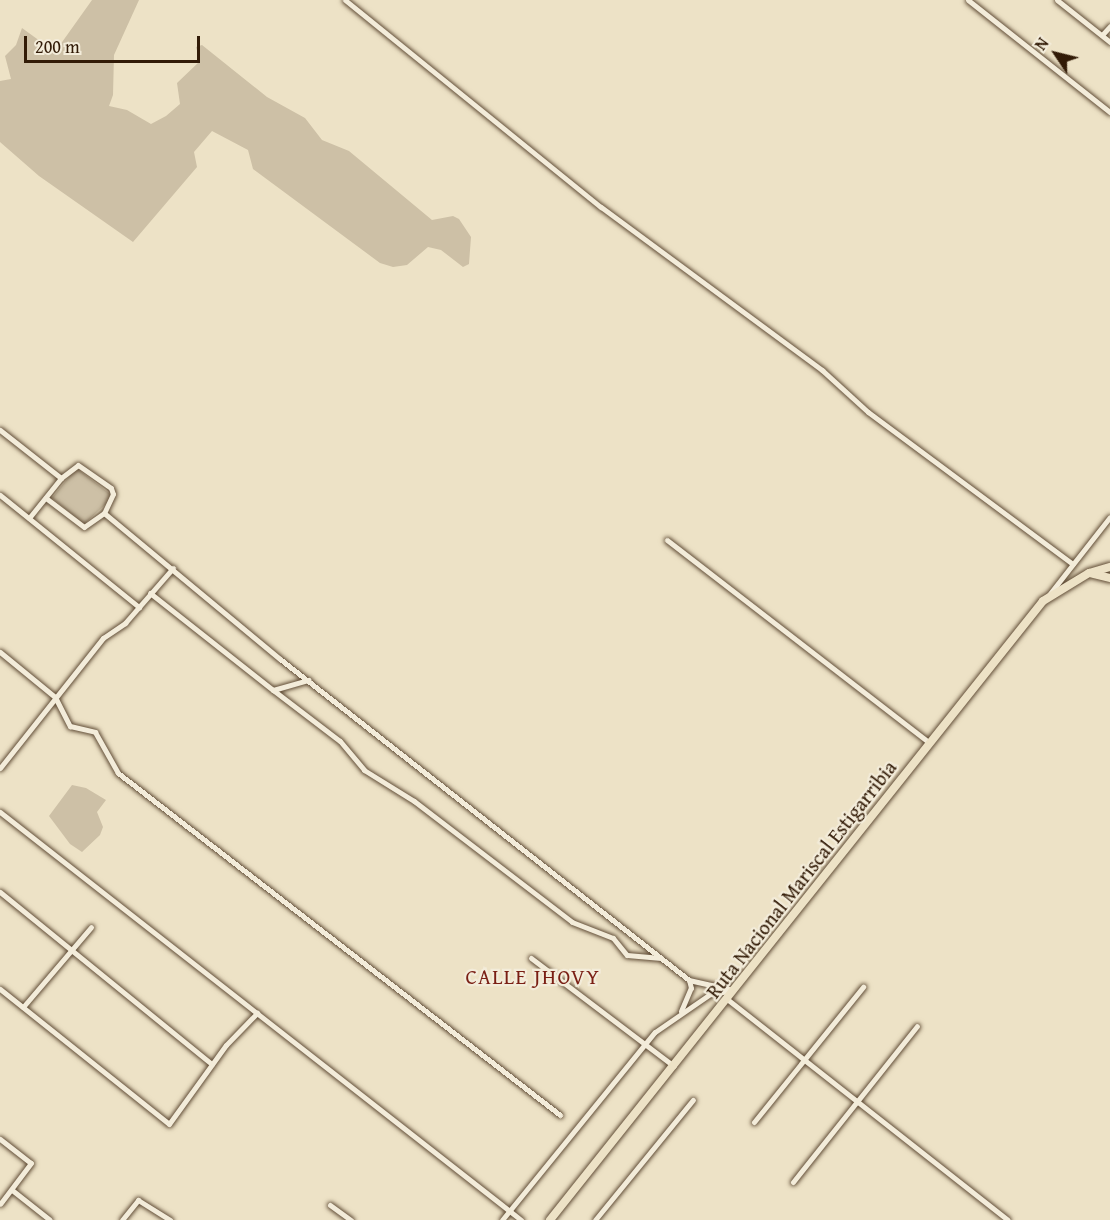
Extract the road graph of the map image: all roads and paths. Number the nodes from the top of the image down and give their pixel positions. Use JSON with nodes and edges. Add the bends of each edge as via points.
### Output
{"nodes":[{"id":1,"x":345,"y":0,"type":"edge"},
{"id":2,"x":968,"y":0,"type":"edge"},
{"id":3,"x":1057,"y":0,"type":"edge"},
{"id":4,"x":1110,"y":26,"type":"edge"},
{"id":5,"x":1102,"y":35,"type":"junction"},
{"id":6,"x":1110,"y":42,"type":"edge"},
{"id":7,"x":1110,"y":112,"type":"edge"},
{"id":8,"x":0,"y":430,"type":"edge"},
{"id":9,"x":61,"y":478,"type":"junction"},
{"id":10,"x":0,"y":495,"type":"edge"},
{"id":11,"x":46,"y":498,"type":"junction"},
{"id":12,"x":104,"y":513,"type":"junction"},
{"id":13,"x":1110,"y":517,"type":"edge"},
{"id":14,"x":29,"y":518,"type":"junction"},
{"id":15,"x":667,"y":540,"type":"dead end"},
{"id":16,"x":1073,"y":564,"type":"junction"},
{"id":17,"x":1110,"y":567,"type":"edge"},
{"id":18,"x":172,"y":568,"type":"junction"},
{"id":19,"x":1089,"y":573,"type":"junction"},
{"id":20,"x":1110,"y":578,"type":"edge"},
{"id":21,"x":150,"y":593,"type":"junction"},
{"id":22,"x":1044,"y":602,"type":"junction"},
{"id":23,"x":139,"y":607,"type":"junction"},
{"id":24,"x":0,"y":652,"type":"edge"},
{"id":25,"x":309,"y":680,"type":"junction"},
{"id":26,"x":273,"y":690,"type":"junction"},
{"id":27,"x":55,"y":697,"type":"junction"},
{"id":28,"x":930,"y":743,"type":"junction"},
{"id":29,"x":0,"y":768,"type":"edge"},
{"id":30,"x":0,"y":812,"type":"edge"},
{"id":31,"x":0,"y":892,"type":"edge"},
{"id":32,"x":91,"y":927,"type":"dead end"},
{"id":33,"x":71,"y":950,"type":"junction"},
{"id":34,"x":531,"y":958,"type":"dead end"},
{"id":35,"x":662,"y":958,"type":"junction"},
{"id":36,"x":689,"y":980,"type":"junction"},
{"id":37,"x":863,"y":987,"type":"dead end"},
{"id":38,"x":0,"y":989,"type":"edge"},
{"id":39,"x":734,"y":990,"type":"junction"},
{"id":40,"x":727,"y":999,"type":"junction"},
{"id":41,"x":23,"y":1007,"type":"junction"},
{"id":42,"x":257,"y":1013,"type":"junction"},
{"id":43,"x":680,"y":1013,"type":"junction"},
{"id":44,"x":917,"y":1026,"type":"dead end"},
{"id":45,"x":644,"y":1044,"type":"junction"},
{"id":46,"x":805,"y":1059,"type":"junction"},
{"id":47,"x":212,"y":1064,"type":"junction"},
{"id":48,"x":674,"y":1066,"type":"junction"},
{"id":49,"x":693,"y":1100,"type":"dead end"},
{"id":50,"x":858,"y":1101,"type":"junction"},
{"id":51,"x":560,"y":1114,"type":"dead end"},
{"id":52,"x":754,"y":1122,"type":"dead end"},
{"id":53,"x":0,"y":1139,"type":"edge"},
{"id":54,"x":793,"y":1182,"type":"dead end"},
{"id":55,"x":12,"y":1190,"type":"junction"},
{"id":56,"x":0,"y":1204,"type":"edge"},
{"id":57,"x":330,"y":1205,"type":"dead end"},
{"id":58,"x":509,"y":1211,"type":"junction"},
{"id":59,"x":554,"y":1219,"type":"edge"},
{"id":60,"x":50,"y":1220,"type":"edge"},
{"id":61,"x":122,"y":1220,"type":"edge"},
{"id":62,"x":170,"y":1220,"type":"edge"},
{"id":63,"x":351,"y":1220,"type":"edge"},
{"id":64,"x":502,"y":1220,"type":"edge"},
{"id":65,"x":521,"y":1220,"type":"edge"},
{"id":66,"x":595,"y":1220,"type":"edge"},
{"id":67,"x":1008,"y":1220,"type":"edge"}],
"edges":[{"from":1,"to":16,"type":"street","via":[[601,207],[822,370],[868,412]]},
{"from":2,"to":7,"type":"street"},
{"from":3,"to":5,"type":"street"},
{"from":4,"to":5,"type":"street"},
{"from":5,"to":6,"type":"street"},
{"from":8,"to":9,"type":"street"},
{"from":9,"to":11,"type":"street"},
{"from":9,"to":12,"type":"street","via":[[74,467],[82,466],[111,488],[113,494]]},
{"from":10,"to":14,"type":"street"},
{"from":11,"to":12,"type":"street","via":[[81,526],[88,526]]},
{"from":11,"to":14,"type":"street"},
{"from":12,"to":18,"type":"street"},
{"from":13,"to":16,"type":"street"},
{"from":14,"to":23,"type":"street"},
{"from":15,"to":28,"type":"street"},
{"from":16,"to":22,"type":"street"},
{"from":17,"to":19,"type":"main road","name":"Ruta Nacional Mariscal Estigarribia"},
{"from":18,"to":21,"type":"street"},
{"from":18,"to":25,"type":"street"},
{"from":19,"to":20,"type":"main road"},
{"from":19,"to":22,"type":"main road","name":"Ruta Nacional Mariscal Estigarribia"},
{"from":21,"to":23,"type":"street"},
{"from":21,"to":26,"type":"street"},
{"from":22,"to":28,"type":"main road","name":"Ruta Nacional Mariscal Estigarribia"},
{"from":23,"to":27,"type":"street","via":[[103,638]]},
{"from":24,"to":27,"type":"street"},
{"from":25,"to":26,"type":"street"},
{"from":25,"to":35,"type":"street"},
{"from":26,"to":35,"type":"street","via":[[340,741],[364,770],[414,801],[572,922],[613,938],[627,955]]},
{"from":27,"to":29,"type":"street"},
{"from":27,"to":51,"type":"street","via":[[70,726],[95,732],[118,773]]},
{"from":28,"to":39,"type":"main road","name":"Ruta Nacional Mariscal Estigarribia"},
{"from":30,"to":42,"type":"street"},
{"from":31,"to":33,"type":"street"},
{"from":32,"to":33,"type":"street"},
{"from":33,"to":41,"type":"street"},
{"from":33,"to":47,"type":"street"},
{"from":34,"to":45,"type":"street"},
{"from":35,"to":36,"type":"street"},
{"from":36,"to":39,"type":"street"},
{"from":36,"to":43,"type":"street","via":[[691,988]]},
{"from":37,"to":46,"type":"street"},
{"from":38,"to":41,"type":"street"},
{"from":39,"to":40,"type":"main road","name":"Ruta Nacional Mariscal Estigarribia"},
{"from":39,"to":43,"type":"street","via":[[710,994]]},
{"from":40,"to":46,"type":"street"},
{"from":40,"to":48,"type":"main road","name":"Ruta Nacional Mariscal Estigarribia"},
{"from":41,"to":47,"type":"street","via":[[169,1124]]},
{"from":42,"to":47,"type":"street"},
{"from":42,"to":58,"type":"street"},
{"from":43,"to":45,"type":"street"},
{"from":44,"to":50,"type":"street"},
{"from":45,"to":48,"type":"street"},
{"from":45,"to":58,"type":"street"},
{"from":46,"to":50,"type":"street"},
{"from":46,"to":52,"type":"street"},
{"from":48,"to":59,"type":"main road","name":"Ruta Nacional Mariscal Estigarribia"},
{"from":49,"to":66,"type":"street"},
{"from":50,"to":54,"type":"street"},
{"from":50,"to":67,"type":"street"},
{"from":53,"to":55,"type":"street","via":[[31,1163]]},
{"from":55,"to":56,"type":"street"},
{"from":55,"to":60,"type":"street"},
{"from":57,"to":63,"type":"street"},
{"from":58,"to":64,"type":"street"},
{"from":58,"to":65,"type":"street"},
{"from":61,"to":62,"type":"street","via":[[138,1200]]}]}
